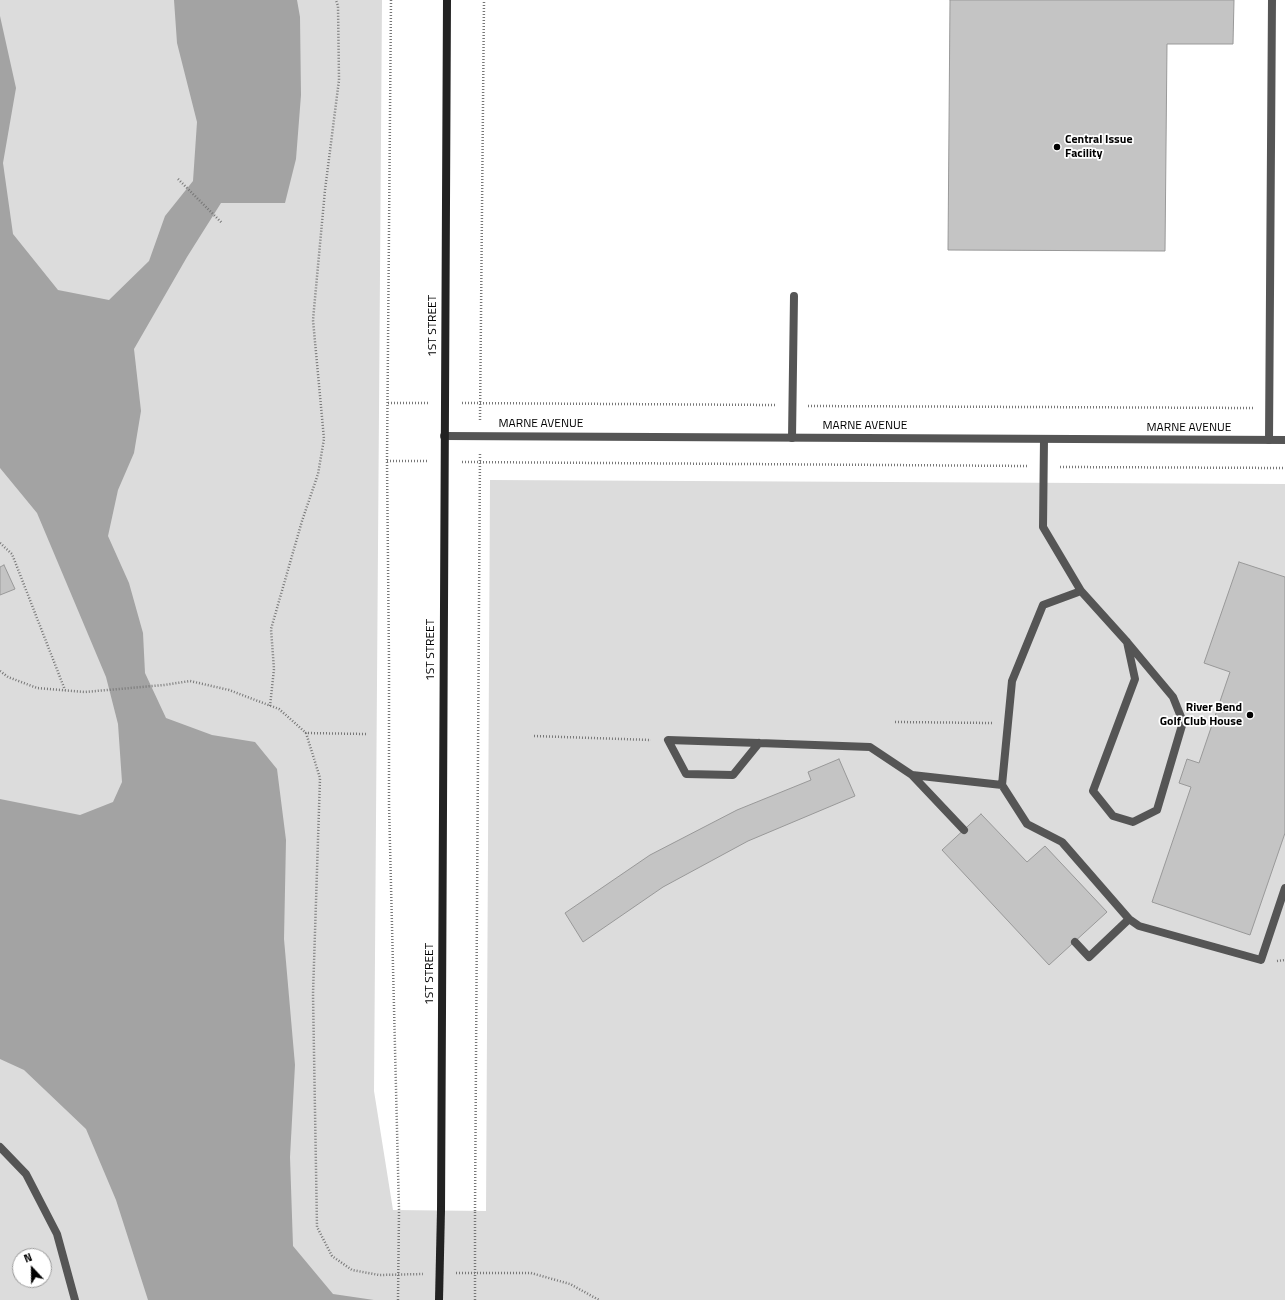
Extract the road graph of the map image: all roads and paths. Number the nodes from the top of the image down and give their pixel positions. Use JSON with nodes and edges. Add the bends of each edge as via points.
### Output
{"nodes":[{"id":1,"x":336,"y":0,"type":"edge"},
{"id":2,"x":391,"y":0,"type":"edge"},
{"id":3,"x":447,"y":0,"type":"edge"},
{"id":4,"x":484,"y":0,"type":"edge"},
{"id":5,"x":1272,"y":0,"type":"edge"},
{"id":6,"x":178,"y":179,"type":"dead end"},
{"id":7,"x":222,"y":223,"type":"dead end"},
{"id":8,"x":794,"y":296,"type":"dead end"},
{"id":9,"x":388,"y":403,"type":"junction"},
{"id":10,"x":444,"y":403,"type":"junction"},
{"id":11,"x":480,"y":403,"type":"junction"},
{"id":12,"x":793,"y":405,"type":"junction"},
{"id":13,"x":1269,"y":408,"type":"junction"},
{"id":14,"x":444,"y":436,"type":"junction"},
{"id":15,"x":480,"y":436,"type":"junction"},
{"id":16,"x":792,"y":438,"type":"junction"},
{"id":17,"x":1044,"y":439,"type":"junction"},
{"id":18,"x":1269,"y":440,"type":"junction"},
{"id":19,"x":1285,"y":440,"type":"edge"},
{"id":20,"x":387,"y":461,"type":"junction"},
{"id":21,"x":444,"y":462,"type":"junction"},
{"id":22,"x":480,"y":462,"type":"junction"},
{"id":23,"x":1044,"y":466,"type":"junction"},
{"id":24,"x":1285,"y":468,"type":"edge"},
{"id":25,"x":0,"y":543,"type":"edge"},
{"id":26,"x":1081,"y":591,"type":"junction"},
{"id":27,"x":1127,"y":642,"type":"junction"},
{"id":28,"x":0,"y":671,"type":"edge"},
{"id":29,"x":65,"y":690,"type":"junction"},
{"id":30,"x":270,"y":706,"type":"junction"},
{"id":31,"x":895,"y":722,"type":"dead end"},
{"id":32,"x":1007,"y":723,"type":"junction"},
{"id":33,"x":306,"y":732,"type":"junction"},
{"id":34,"x":366,"y":734,"type":"dead end"},
{"id":35,"x":534,"y":736,"type":"dead end"},
{"id":36,"x":668,"y":740,"type":"junction"},
{"id":37,"x":759,"y":743,"type":"junction"},
{"id":38,"x":912,"y":775,"type":"junction"},
{"id":39,"x":1002,"y":785,"type":"junction"},
{"id":40,"x":964,"y":830,"type":"dead end"},
{"id":41,"x":1285,"y":888,"type":"edge"},
{"id":42,"x":1129,"y":919,"type":"junction"},
{"id":43,"x":1075,"y":942,"type":"dead end"},
{"id":44,"x":0,"y":1148,"type":"edge"},
{"id":45,"x":317,"y":1227,"type":"dead end"},
{"id":46,"x":570,"y":1284,"type":"dead end"},
{"id":47,"x":75,"y":1300,"type":"edge"},
{"id":48,"x":398,"y":1300,"type":"edge"},
{"id":49,"x":439,"y":1300,"type":"edge"},
{"id":50,"x":475,"y":1300,"type":"edge"},
{"id":51,"x":599,"y":1300,"type":"edge"}],
"edges":[{"from":1,"to":30,"type":"path","via":[[339,80],[325,190],[313,320],[324,439],[318,474],[271,630],[274,670]]},
{"from":2,"to":9,"type":"path"},
{"from":3,"to":10,"type":"main road","name":"1ST STREET"},
{"from":4,"to":11,"type":"path"},
{"from":5,"to":13,"type":"street"},
{"from":6,"to":7,"type":"path"},
{"from":8,"to":12,"type":"street"},
{"from":9,"to":10,"type":"path"},
{"from":9,"to":20,"type":"path"},
{"from":10,"to":11,"type":"path"},
{"from":10,"to":14,"type":"main road","name":"1ST STREET"},
{"from":11,"to":12,"type":"path"},
{"from":11,"to":15,"type":"path"},
{"from":12,"to":13,"type":"path"},
{"from":12,"to":16,"type":"street"},
{"from":13,"to":18,"type":"street"},
{"from":14,"to":15,"type":"street","name":"MARNE AVENUE"},
{"from":14,"to":21,"type":"main road","name":"1ST STREET"},
{"from":15,"to":16,"type":"street","name":"MARNE AVENUE"},
{"from":15,"to":22,"type":"path"},
{"from":16,"to":17,"type":"street","name":"MARNE AVENUE"},
{"from":17,"to":18,"type":"street","name":"MARNE AVENUE"},
{"from":17,"to":23,"type":"street"},
{"from":18,"to":19,"type":"street","name":"MARNE AVENUE"},
{"from":20,"to":21,"type":"path"},
{"from":20,"to":48,"type":"path","bridge":true,"via":[[389,804],[399,1210]]},
{"from":21,"to":22,"type":"path"},
{"from":21,"to":49,"type":"main road","name":"1ST STREET","bridge":true},
{"from":22,"to":23,"type":"path"},
{"from":22,"to":50,"type":"path","bridge":true},
{"from":23,"to":24,"type":"path"},
{"from":23,"to":26,"type":"street","via":[[1043,527]]},
{"from":25,"to":29,"type":"path","via":[[12,554]]},
{"from":26,"to":27,"type":"street"},
{"from":26,"to":32,"type":"street","via":[[1043,605],[1012,681]]},
{"from":27,"to":27,"type":"street","via":[[1136,679],[1093,791],[1113,816],[1133,822],[1157,810],[1183,722],[1173,697]]},
{"from":28,"to":29,"type":"path","via":[[8,678],[37,688]]},
{"from":29,"to":30,"type":"path","via":[[86,692],[190,681],[229,690]]},
{"from":30,"to":33,"type":"path","via":[[279,709]]},
{"from":31,"to":32,"type":"path"},
{"from":32,"to":39,"type":"street"},
{"from":33,"to":34,"type":"path"},
{"from":33,"to":45,"type":"path","via":[[320,778],[313,994]]},
{"from":35,"to":36,"type":"path"},
{"from":36,"to":37,"type":"street"},
{"from":36,"to":37,"type":"street","via":[[686,774],[733,775]]},
{"from":37,"to":38,"type":"street","via":[[870,747]]},
{"from":38,"to":39,"type":"street"},
{"from":38,"to":40,"type":"street"},
{"from":39,"to":42,"type":"street","via":[[1027,824],[1062,842]]},
{"from":41,"to":42,"type":"street","via":[[1261,960],[1139,926]]},
{"from":42,"to":43,"type":"street","via":[[1089,957]]},
{"from":44,"to":47,"type":"street","via":[[26,1174],[57,1234]]},
{"from":46,"to":51,"type":"path"}]}
